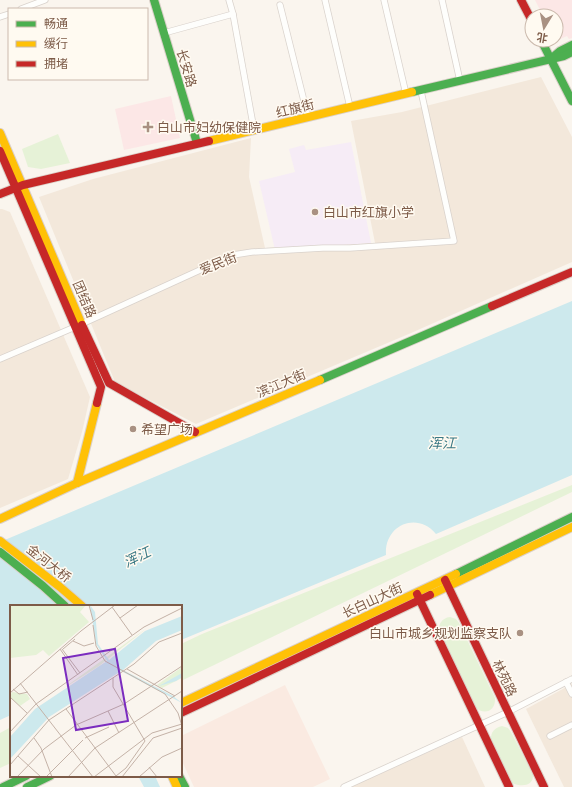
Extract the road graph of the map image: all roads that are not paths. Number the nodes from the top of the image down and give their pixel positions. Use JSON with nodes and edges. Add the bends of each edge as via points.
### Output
{"nodes":[{"id":1,"x":45,"y":0,"type":"edge"},
{"id":2,"x":154,"y":0,"type":"edge"},
{"id":3,"x":229,"y":0,"type":"edge"},
{"id":4,"x":325,"y":0,"type":"edge"},
{"id":5,"x":384,"y":0,"type":"edge"},
{"id":6,"x":442,"y":0,"type":"edge"},
{"id":7,"x":280,"y":5,"type":"dead end"},
{"id":8,"x":24,"y":8,"type":"edge"},
{"id":9,"x":233,"y":14,"type":"junction"},
{"id":10,"x":164,"y":33,"type":"junction"},
{"id":11,"x":572,"y":45,"type":"edge"},
{"id":12,"x":545,"y":48,"type":"edge"},
{"id":13,"x":572,"y":52,"type":"edge"},
{"id":14,"x":551,"y":59,"type":"junction"},
{"id":15,"x":460,"y":81,"type":"junction"},
{"id":16,"x":420,"y":91,"type":"junction"},
{"id":17,"x":406,"y":94,"type":"junction"},
{"id":18,"x":572,"y":102,"type":"edge"},
{"id":19,"x":350,"y":107,"type":"junction"},
{"id":20,"x":308,"y":117,"type":"junction"},
{"id":21,"x":254,"y":130,"type":"junction"},
{"id":22,"x":0,"y":133,"type":"edge"},
{"id":23,"x":197,"y":144,"type":"junction"},
{"id":24,"x":0,"y":151,"type":"edge"},
{"id":25,"x":19,"y":186,"type":"junction"},
{"id":26,"x":0,"y":194,"type":"edge"},
{"id":27,"x":572,"y":272,"type":"edge"},
{"id":28,"x":79,"y":326,"type":"junction"},
{"id":29,"x":0,"y":359,"type":"edge"},
{"id":30,"x":109,"y":383,"type":"junction"},
{"id":31,"x":101,"y":387,"type":"junction"},
{"id":32,"x":195,"y":432,"type":"junction"},
{"id":33,"x":77,"y":482,"type":"junction"},
{"id":34,"x":572,"y":517,"type":"edge"},
{"id":35,"x":0,"y":519,"type":"edge"},
{"id":36,"x":572,"y":527,"type":"edge"},
{"id":37,"x":0,"y":541,"type":"edge"},
{"id":38,"x":0,"y":552,"type":"edge"},
{"id":39,"x":446,"y":583,"type":"junction"},
{"id":40,"x":418,"y":596,"type":"junction"},
{"id":41,"x":64,"y":605,"type":"edge"},
{"id":42,"x":81,"y":605,"type":"edge"},
{"id":43,"x":569,"y":681,"type":"edge"},
{"id":44,"x":572,"y":694,"type":"edge"},
{"id":45,"x":182,"y":703,"type":"edge"},
{"id":46,"x":508,"y":712,"type":"junction"},
{"id":47,"x":182,"y":713,"type":"edge"},
{"id":48,"x":480,"y":725,"type":"junction"},
{"id":49,"x":572,"y":725,"type":"edge"},
{"id":50,"x":550,"y":736,"type":"dead end"},
{"id":51,"x":24,"y":777,"type":"edge"},
{"id":52,"x":48,"y":777,"type":"edge"},
{"id":53,"x":172,"y":777,"type":"edge"},
{"id":54,"x":179,"y":777,"type":"edge"},
{"id":55,"x":3,"y":787,"type":"edge"},
{"id":56,"x":26,"y":787,"type":"edge"},
{"id":57,"x":177,"y":787,"type":"edge"},
{"id":58,"x":184,"y":787,"type":"edge"},
{"id":59,"x":344,"y":787,"type":"edge"},
{"id":60,"x":509,"y":787,"type":"edge"},
{"id":61,"x":544,"y":787,"type":"edge"}],
"edges":[{"from":1,"to":8,"type":"street"},
{"from":2,"to":10,"type":"street","name":"长安路"},
{"from":3,"to":9,"type":"street"},
{"from":4,"to":19,"type":"street"},
{"from":5,"to":17,"type":"street"},
{"from":6,"to":15,"type":"street"},
{"from":7,"to":20,"type":"street"},
{"from":9,"to":10,"type":"street"},
{"from":9,"to":21,"type":"street"},
{"from":10,"to":23,"type":"street","name":"长安路"},
{"from":11,"to":14,"type":"street"},
{"from":12,"to":14,"type":"street"},
{"from":13,"to":14,"type":"street","name":"红旗街"},
{"from":14,"to":15,"type":"street","name":"红旗街"},
{"from":14,"to":18,"type":"street"},
{"from":15,"to":16,"type":"street","name":"红旗街"},
{"from":16,"to":17,"type":"street","name":"红旗街"},
{"from":16,"to":28,"type":"street","name":"爱民街","via":[[454,241],[260,251],[233,255]]},
{"from":17,"to":19,"type":"street","name":"红旗街"},
{"from":19,"to":20,"type":"street","name":"红旗街"},
{"from":20,"to":21,"type":"street","name":"红旗街"},
{"from":21,"to":23,"type":"street","name":"红旗街"},
{"from":22,"to":25,"type":"street","name":"团结路"},
{"from":23,"to":25,"type":"street","name":"红旗街"},
{"from":24,"to":25,"type":"street","name":"团结路"},
{"from":25,"to":26,"type":"street","name":"红旗街"},
{"from":25,"to":28,"type":"street","name":"团结路"},
{"from":27,"to":32,"type":"street","name":"滨江大街"},
{"from":28,"to":29,"type":"street","name":"爱民街"},
{"from":28,"to":30,"type":"street","name":"团结路"},
{"from":28,"to":31,"type":"street","name":"团结路"},
{"from":30,"to":31,"type":"street"},
{"from":30,"to":32,"type":"street"},
{"from":31,"to":33,"type":"street"},
{"from":32,"to":33,"type":"street","name":"滨江大街"},
{"from":33,"to":35,"type":"street","name":"滨江大街"},
{"from":34,"to":39,"type":"street","name":"长白山大街"},
{"from":36,"to":39,"type":"street","name":"长白山大街"},
{"from":37,"to":42,"type":"street","name":"金河大桥"},
{"from":38,"to":41,"type":"street","name":"金河大桥"},
{"from":39,"to":40,"type":"street","name":"长白山大街"},
{"from":39,"to":46,"type":"street","name":"林苑路"},
{"from":40,"to":45,"type":"street","name":"长白山大街"},
{"from":40,"to":47,"type":"street","name":"长白山大街"},
{"from":40,"to":48,"type":"street"},
{"from":43,"to":44,"type":"street"},
{"from":43,"to":46,"type":"street"},
{"from":46,"to":48,"type":"street"},
{"from":46,"to":61,"type":"street","name":"林苑路"},
{"from":48,"to":59,"type":"street"},
{"from":48,"to":60,"type":"street"},
{"from":49,"to":50,"type":"street"},
{"from":51,"to":55,"type":"street"},
{"from":52,"to":56,"type":"street"},
{"from":53,"to":57,"type":"street"},
{"from":54,"to":58,"type":"street"}]}
